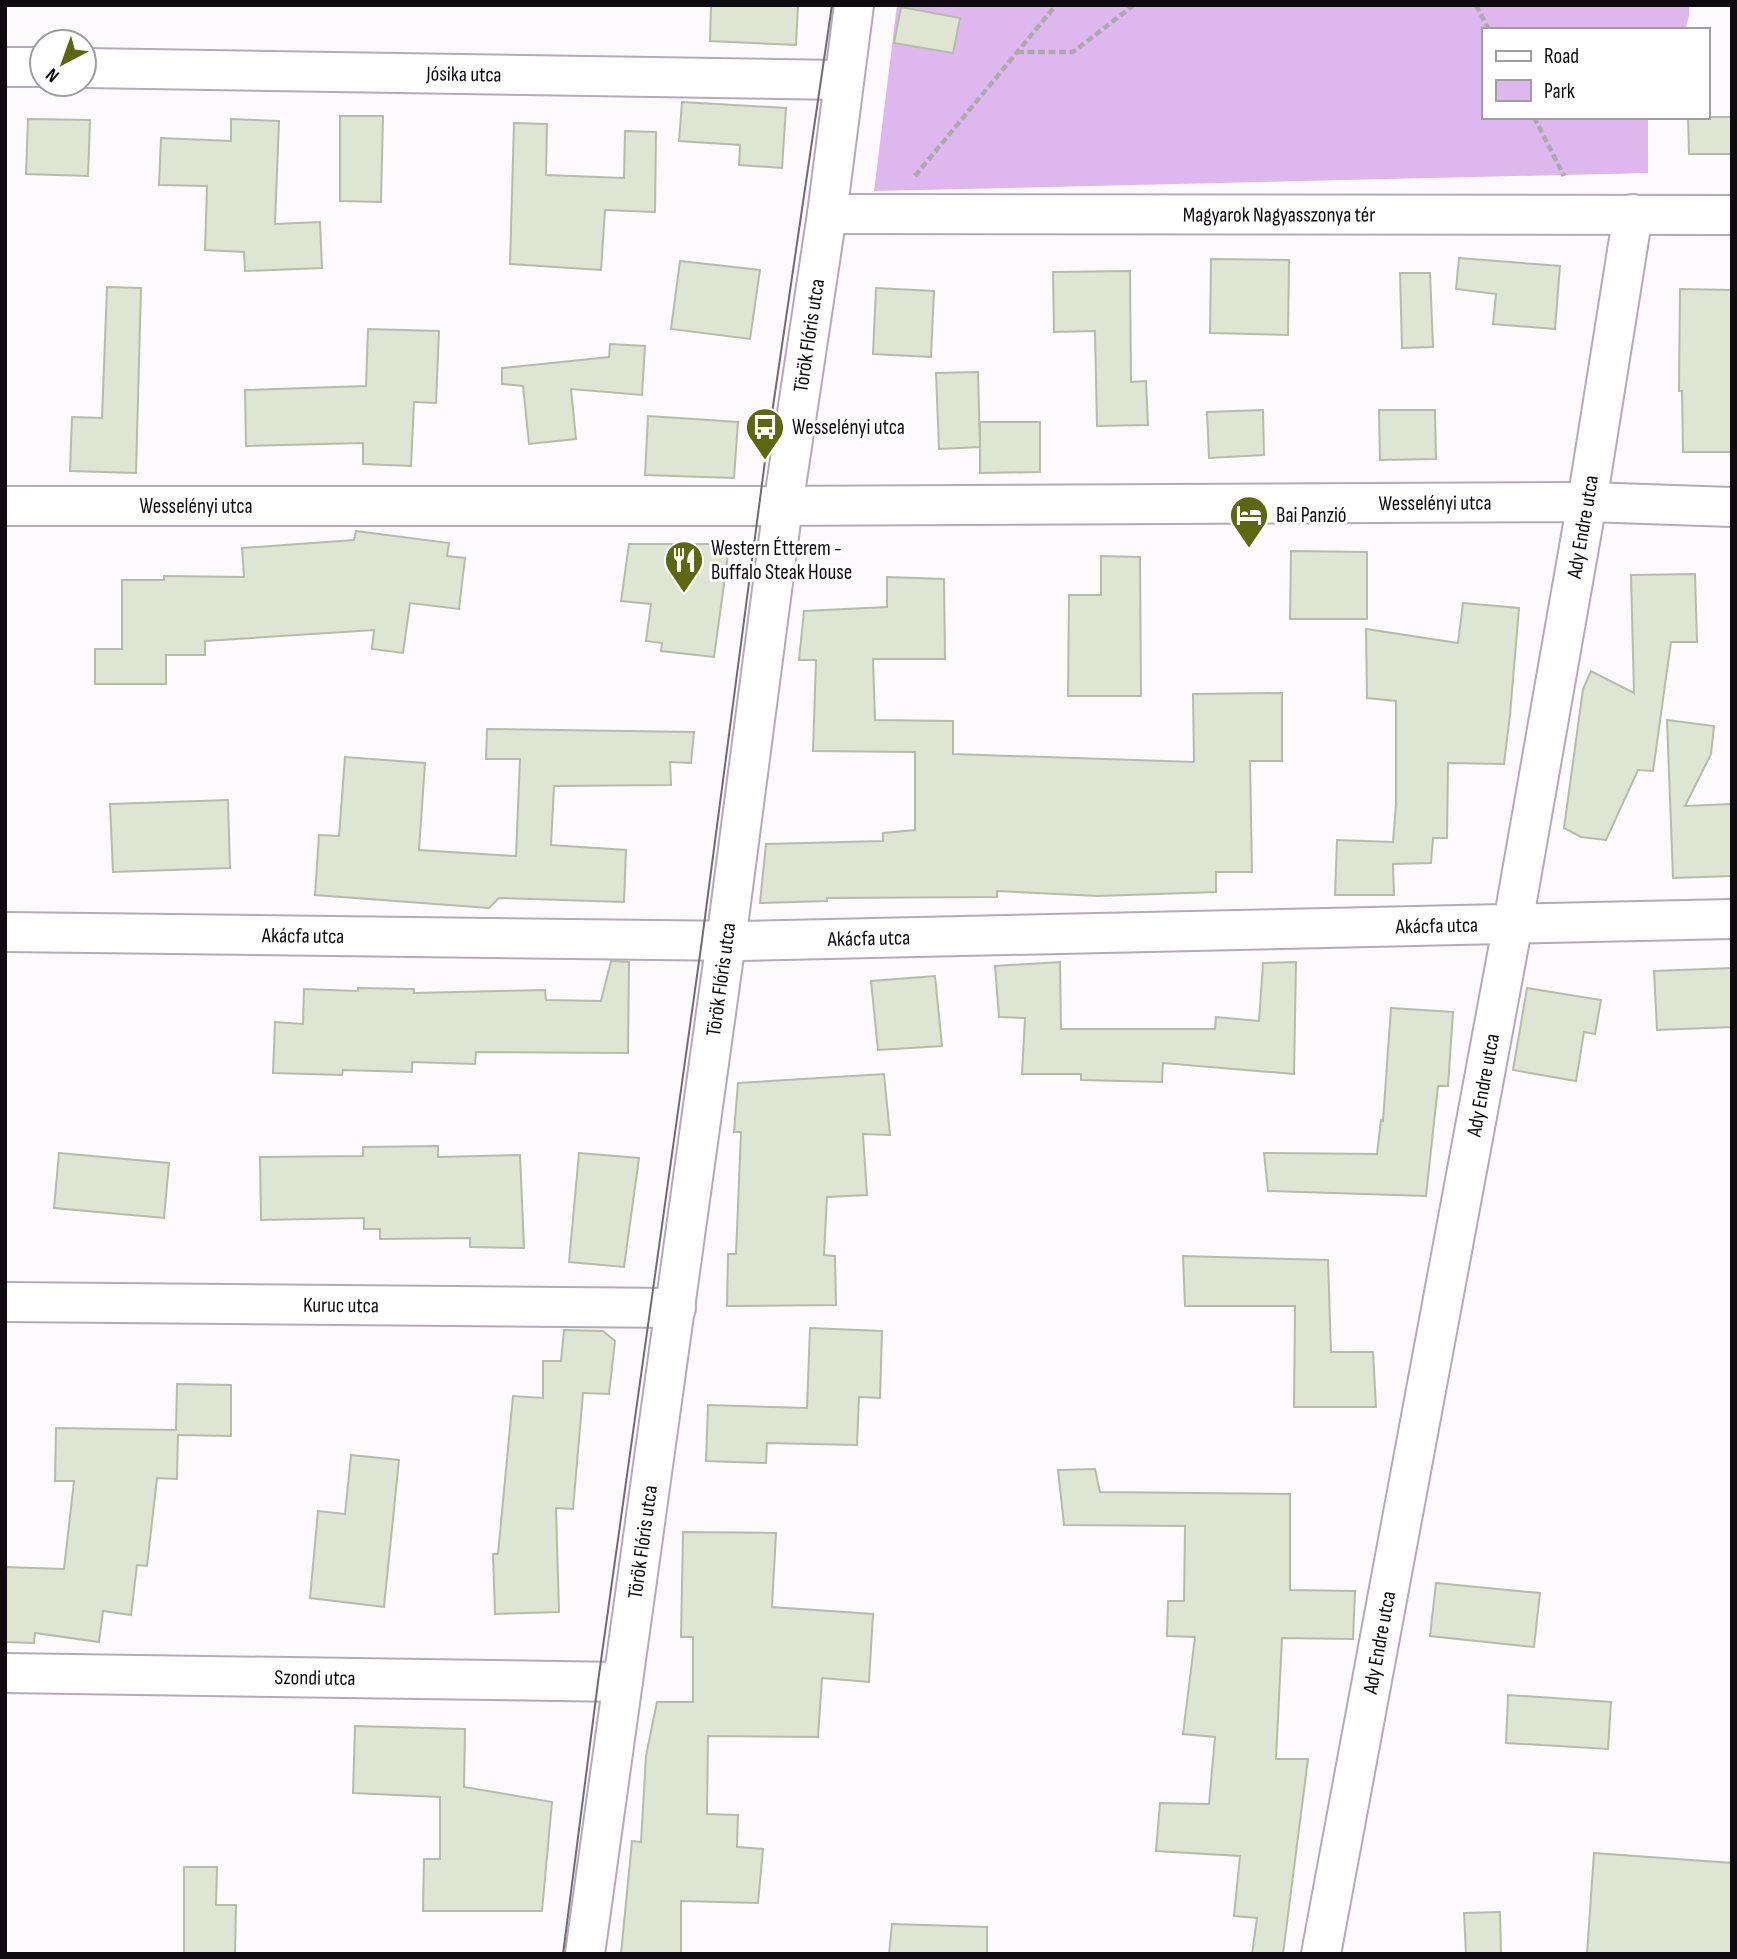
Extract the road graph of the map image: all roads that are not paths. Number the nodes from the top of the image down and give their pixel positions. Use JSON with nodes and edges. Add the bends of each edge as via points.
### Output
{"nodes":[{"id":1,"x":854,"y":5,"type":"edge"},
{"id":2,"x":5,"y":67,"type":"edge"},
{"id":3,"x":28,"y":67,"type":"edge"},
{"id":4,"x":98,"y":68,"type":"edge"},
{"id":5,"x":844,"y":80,"type":"junction"},
{"id":6,"x":827,"y":214,"type":"junction"},
{"id":7,"x":1633,"y":214,"type":"junction"},
{"id":8,"x":1732,"y":215,"type":"edge"},
{"id":9,"x":1587,"y":502,"type":"junction"},
{"id":10,"x":5,"y":506,"type":"edge"},
{"id":11,"x":783,"y":506,"type":"junction"},
{"id":12,"x":1732,"y":507,"type":"edge"},
{"id":13,"x":1732,"y":919,"type":"edge"},
{"id":14,"x":1513,"y":923,"type":"junction"},
{"id":15,"x":5,"y":932,"type":"edge"},
{"id":16,"x":726,"y":941,"type":"junction"},
{"id":17,"x":5,"y":1302,"type":"edge"},
{"id":18,"x":676,"y":1308,"type":"junction"},
{"id":19,"x":5,"y":1673,"type":"edge"},
{"id":20,"x":623,"y":1682,"type":"junction"},
{"id":21,"x":585,"y":1954,"type":"edge"},
{"id":22,"x":1321,"y":1954,"type":"edge"}],
"edges":[{"from":1,"to":5,"type":"street","name":"Török Flóris utca"},
{"from":2,"to":3,"type":"street"},
{"from":4,"to":5,"type":"street","name":"Jósika utca"},
{"from":5,"to":6,"type":"street","name":"Török Flóris utca"},
{"from":6,"to":7,"type":"street","name":"Magyarok Nagyasszonya tér"},
{"from":6,"to":11,"type":"street","name":"Török Flóris utca"},
{"from":7,"to":8,"type":"street","name":"Magyarok Nagyasszonya tér"},
{"from":7,"to":9,"type":"street","name":"Ady Endre utca"},
{"from":9,"to":11,"type":"street","name":"Wesselényi utca"},
{"from":9,"to":12,"type":"street","name":"Wesselényi utca"},
{"from":9,"to":14,"type":"street","name":"Ady Endre utca"},
{"from":10,"to":11,"type":"street","name":"Wesselényi utca"},
{"from":11,"to":16,"type":"street","name":"Török Flóris utca"},
{"from":13,"to":14,"type":"street","name":"Akácfa utca"},
{"from":14,"to":16,"type":"street","name":"Akácfa utca"},
{"from":14,"to":22,"type":"street","name":"Ady Endre utca"},
{"from":15,"to":16,"type":"street","name":"Akácfa utca"},
{"from":16,"to":18,"type":"street","name":"Török Flóris utca"},
{"from":17,"to":18,"type":"street","name":"Kuruc utca"},
{"from":18,"to":20,"type":"street","name":"Török Flóris utca"},
{"from":19,"to":20,"type":"street","name":"Szondi utca"},
{"from":20,"to":21,"type":"street","name":"Török Flóris utca"}]}
